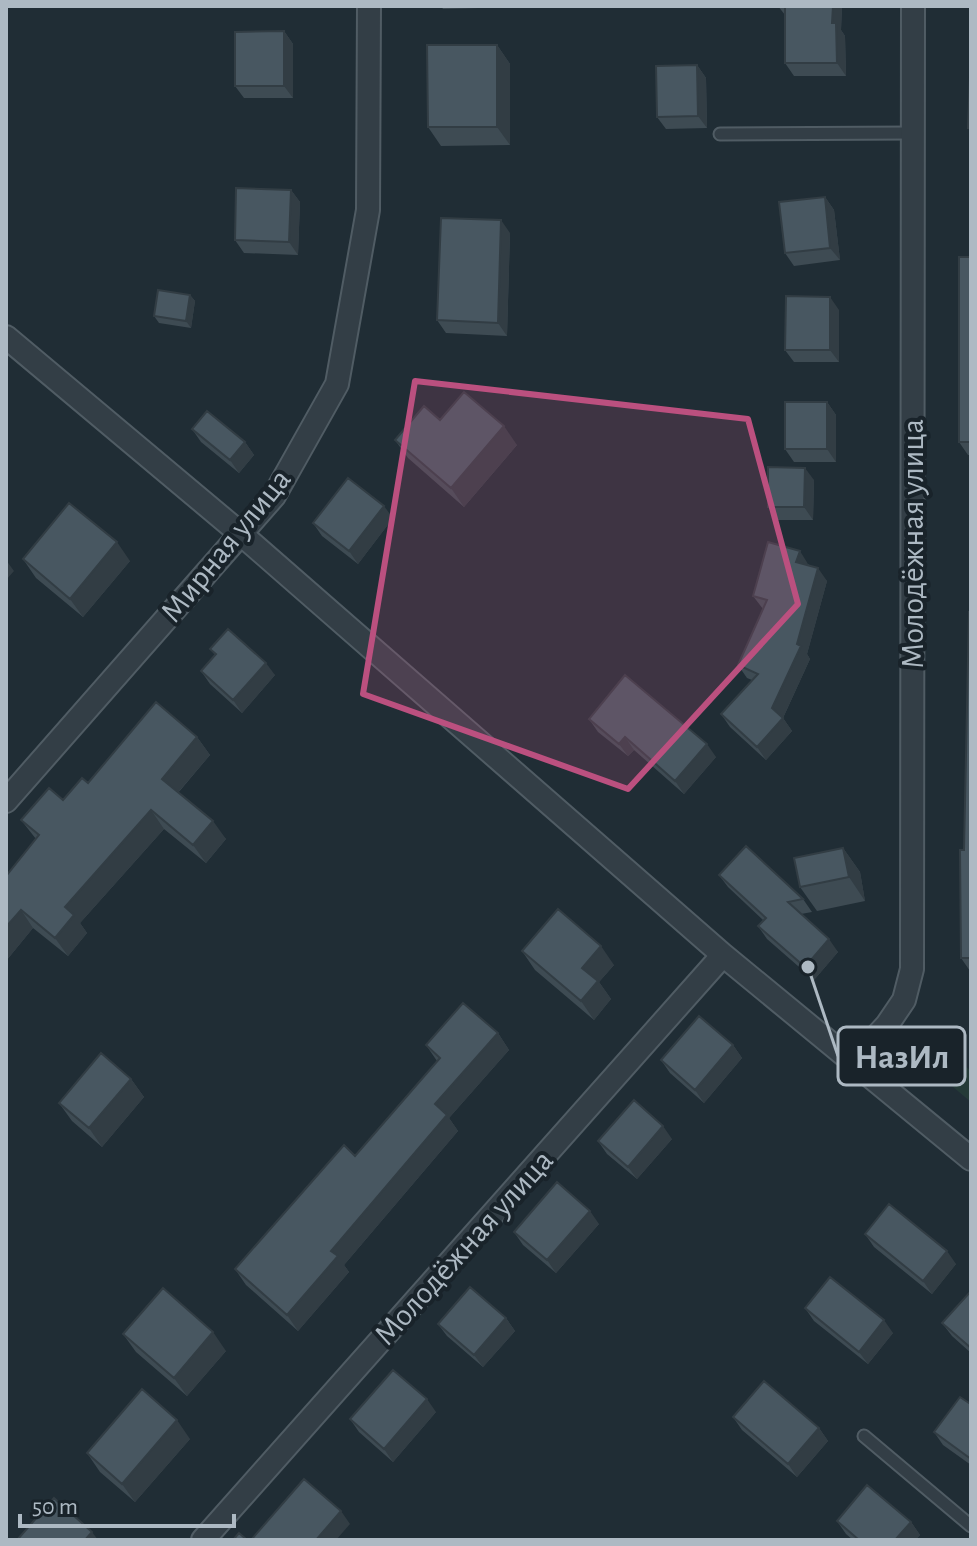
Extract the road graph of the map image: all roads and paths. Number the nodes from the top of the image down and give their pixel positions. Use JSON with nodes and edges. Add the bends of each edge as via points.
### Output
{"nodes":[{"id":1,"x":369,"y":6,"type":"edge"},
{"id":2,"x":913,"y":6,"type":"edge"},
{"id":3,"x":913,"y":133,"type":"junction"},
{"id":4,"x":720,"y":134,"type":"dead end"},
{"id":5,"x":6,"y":337,"type":"edge"},
{"id":6,"x":241,"y":534,"type":"junction"},
{"id":7,"x":6,"y":801,"type":"edge"},
{"id":8,"x":723,"y":955,"type":"junction"},
{"id":9,"x":853,"y":1062,"type":"junction"},
{"id":10,"x":971,"y":1159,"type":"edge"},
{"id":11,"x":864,"y":1436,"type":"dead end"},
{"id":12,"x":971,"y":1526,"type":"edge"},
{"id":13,"x":203,"y":1540,"type":"edge"}],
"edges":[{"from":1,"to":6,"type":"street","name":"Мирная улица","via":[[368,210],[337,384],[274,496]]},
{"from":2,"to":3,"type":"street","name":"Молодёжная улица"},
{"from":3,"to":4,"type":"lane"},
{"from":3,"to":9,"type":"street","name":"Молодёжная улица","via":[[912,969],[904,1000]]},
{"from":5,"to":6,"type":"street"},
{"from":6,"to":7,"type":"street","name":"Мирная улица"},
{"from":6,"to":8,"type":"street"},
{"from":8,"to":9,"type":"street"},
{"from":8,"to":13,"type":"street","name":"Молодёжная улица"},
{"from":9,"to":10,"type":"street"},
{"from":11,"to":12,"type":"lane"}]}
